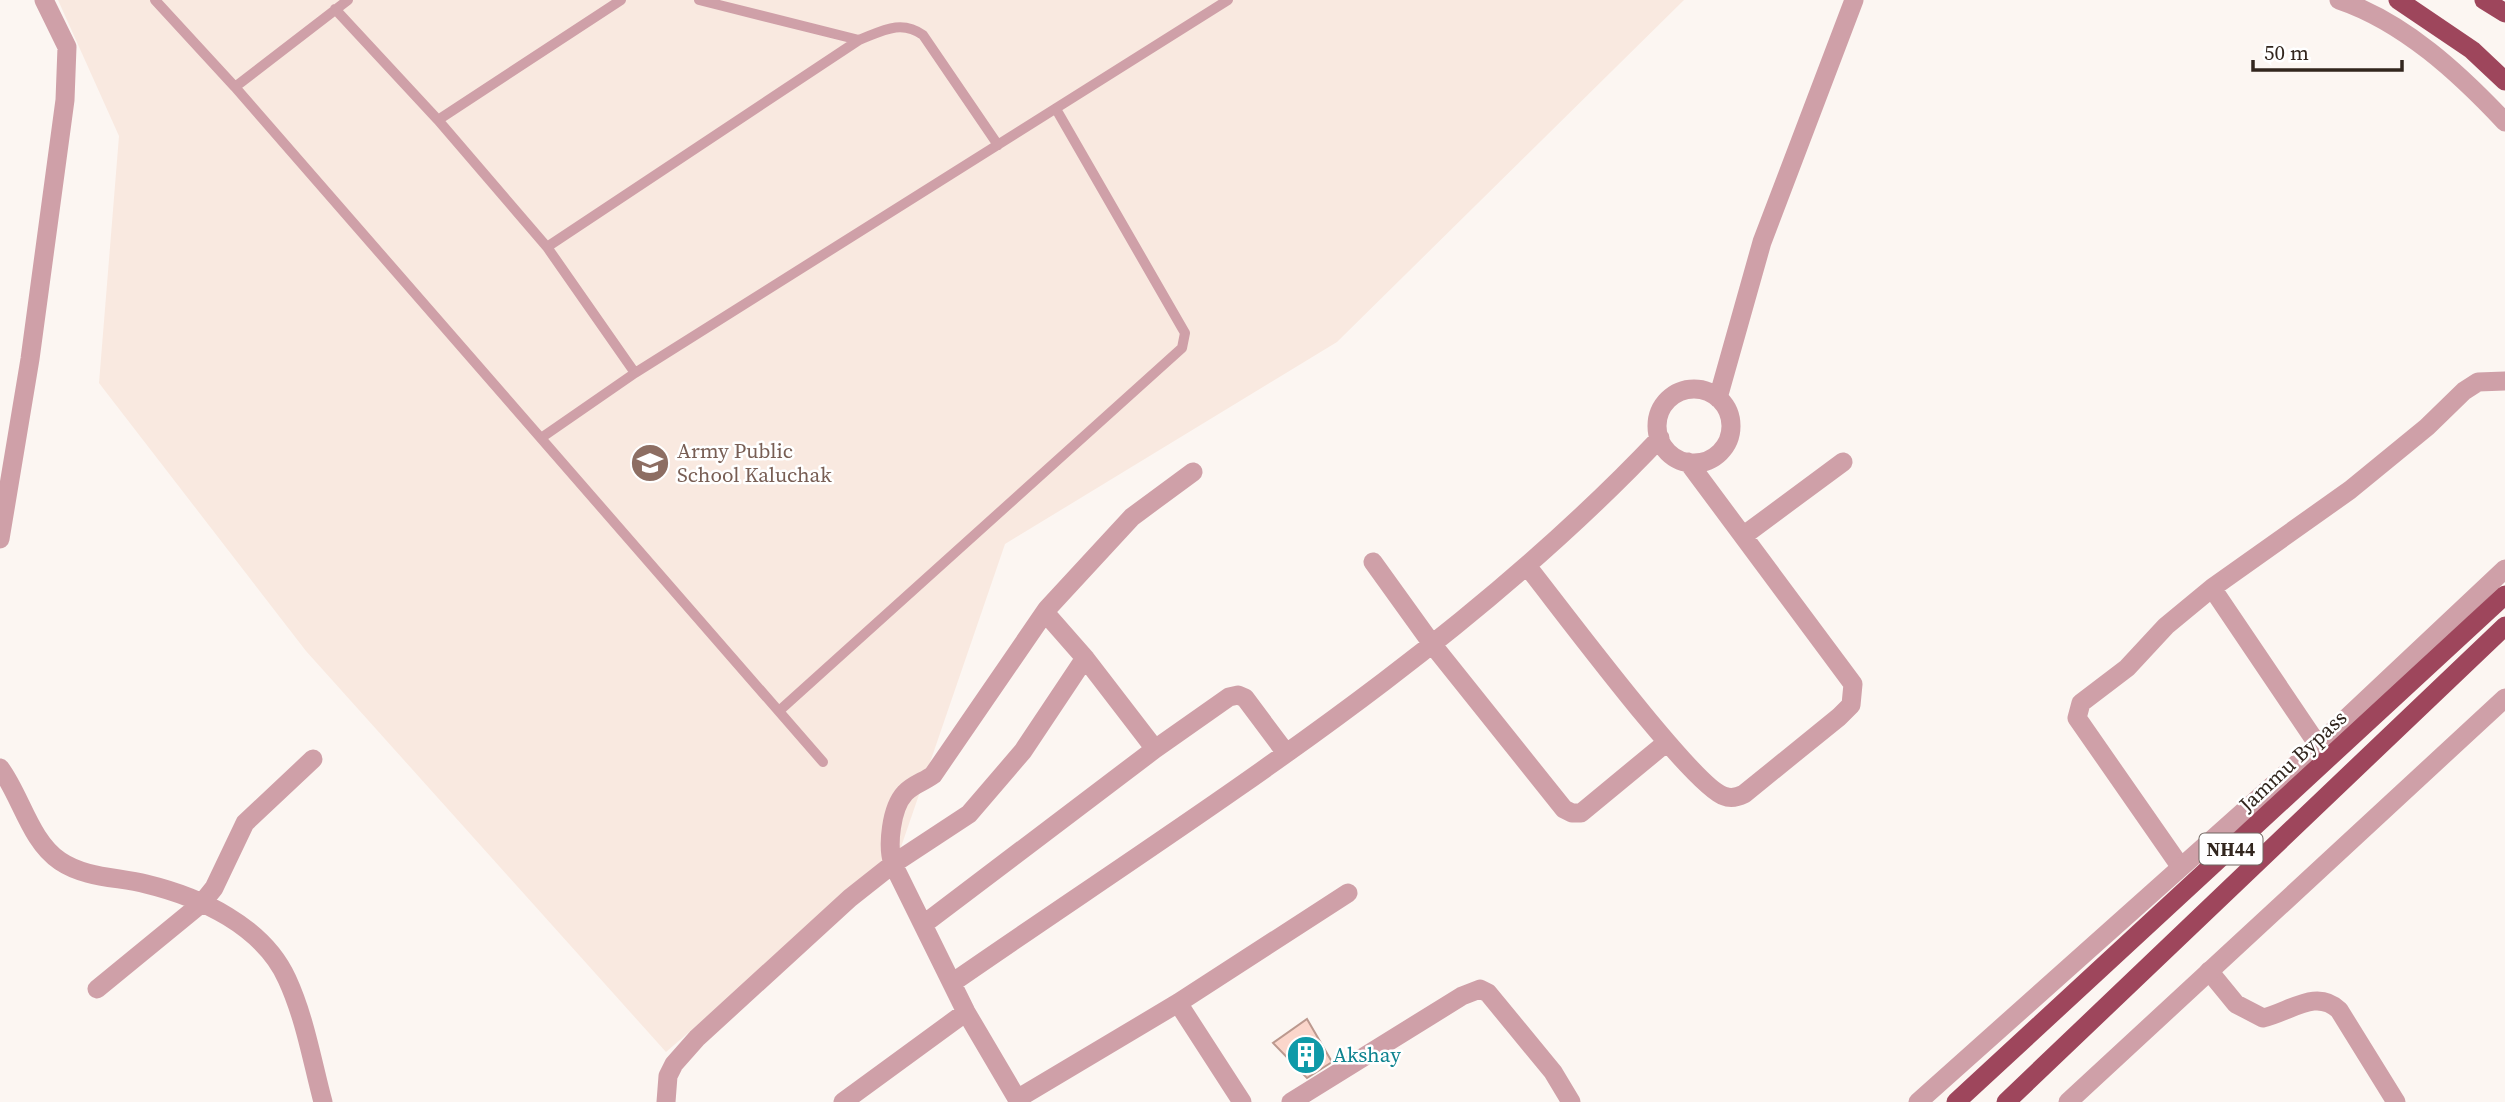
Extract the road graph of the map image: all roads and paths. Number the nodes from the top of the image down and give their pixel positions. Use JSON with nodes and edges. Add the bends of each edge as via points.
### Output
{"nodes":[{"id":1,"x":44,"y":0,"type":"edge"},
{"id":2,"x":155,"y":0,"type":"edge"},
{"id":3,"x":348,"y":0,"type":"edge"},
{"id":4,"x":621,"y":0,"type":"edge"},
{"id":5,"x":699,"y":0,"type":"edge"},
{"id":6,"x":1228,"y":0,"type":"edge"},
{"id":7,"x":1854,"y":0,"type":"edge"},
{"id":8,"x":2339,"y":0,"type":"edge"},
{"id":9,"x":2398,"y":0,"type":"edge"},
{"id":10,"x":2484,"y":0,"type":"edge"},
{"id":11,"x":335,"y":9,"type":"junction"},
{"id":12,"x":2505,"y":13,"type":"edge"},
{"id":13,"x":859,"y":40,"type":"junction"},
{"id":14,"x":2505,"y":81,"type":"edge"},
{"id":15,"x":234,"y":87,"type":"junction"},
{"id":16,"x":1056,"y":109,"type":"junction"},
{"id":17,"x":438,"y":120,"type":"junction"},
{"id":18,"x":2505,"y":122,"type":"edge"},
{"id":19,"x":998,"y":145,"type":"junction"},
{"id":20,"x":547,"y":247,"type":"junction"},
{"id":21,"x":635,"y":373,"type":"junction"},
{"id":22,"x":2505,"y":382,"type":"edge"},
{"id":23,"x":1718,"y":398,"type":"junction"},
{"id":24,"x":541,"y":438,"type":"junction"},
{"id":25,"x":1660,"y":438,"type":"junction"},
{"id":26,"x":1688,"y":462,"type":"junction"},
{"id":27,"x":1843,"y":462,"type":"dead end"},
{"id":28,"x":1193,"y":472,"type":"dead end"},
{"id":29,"x":1743,"y":536,"type":"junction"},
{"id":30,"x":0,"y":539,"type":"edge"},
{"id":31,"x":1373,"y":562,"type":"dead end"},
{"id":32,"x":1527,"y":566,"type":"junction"},
{"id":33,"x":2505,"y":569,"type":"edge"},
{"id":34,"x":2212,"y":588,"type":"junction"},
{"id":35,"x":2505,"y":595,"type":"edge"},
{"id":36,"x":1047,"y":609,"type":"junction"},
{"id":37,"x":2505,"y":626,"type":"edge"},
{"id":38,"x":1432,"y":644,"type":"junction"},
{"id":39,"x":1086,"y":658,"type":"junction"},
{"id":40,"x":2505,"y":698,"type":"edge"},
{"id":41,"x":779,"y":711,"type":"junction"},
{"id":42,"x":1667,"y":742,"type":"junction"},
{"id":43,"x":2318,"y":745,"type":"junction"},
{"id":44,"x":1155,"y":749,"type":"junction"},
{"id":45,"x":1286,"y":753,"type":"junction"},
{"id":46,"x":313,"y":759,"type":"dead end"},
{"id":47,"x":823,"y":762,"type":"dead end"},
{"id":48,"x":0,"y":768,"type":"edge"},
{"id":49,"x":893,"y":864,"type":"junction"},
{"id":50,"x":2180,"y":866,"type":"junction"},
{"id":51,"x":1349,"y":892,"type":"dead end"},
{"id":52,"x":202,"y":903,"type":"junction"},
{"id":53,"x":924,"y":924,"type":"junction"},
{"id":54,"x":2209,"y":971,"type":"junction"},
{"id":55,"x":952,"y":983,"type":"junction"},
{"id":56,"x":97,"y":989,"type":"dead end"},
{"id":57,"x":1178,"y":1003,"type":"junction"},
{"id":58,"x":966,"y":1012,"type":"junction"},
{"id":59,"x":1018,"y":1101,"type":"edge"},
{"id":60,"x":323,"y":1102,"type":"edge"},
{"id":61,"x":666,"y":1102,"type":"edge"},
{"id":62,"x":843,"y":1102,"type":"edge"},
{"id":63,"x":1242,"y":1102,"type":"edge"},
{"id":64,"x":1292,"y":1102,"type":"edge"},
{"id":65,"x":1571,"y":1102,"type":"edge"},
{"id":66,"x":1918,"y":1102,"type":"edge"},
{"id":67,"x":1956,"y":1102,"type":"edge"},
{"id":68,"x":2006,"y":1102,"type":"edge"},
{"id":69,"x":2068,"y":1102,"type":"edge"},
{"id":70,"x":2396,"y":1102,"type":"edge"}],
"edges":[{"from":1,"to":30,"type":"street","via":[[67,47],[66,88],[30,359]]},
{"from":2,"to":15,"type":"lane"},
{"from":3,"to":11,"type":"lane"},
{"from":4,"to":17,"type":"lane"},
{"from":5,"to":13,"type":"lane"},
{"from":6,"to":16,"type":"lane"},
{"from":7,"to":23,"type":"street","via":[[1762,242]]},
{"from":8,"to":18,"type":"street","via":[[2401,31],[2476,90]]},
{"from":9,"to":14,"type":"highway","via":[[2472,50]]},
{"from":10,"to":12,"type":"highway"},
{"from":11,"to":15,"type":"lane"},
{"from":11,"to":17,"type":"lane"},
{"from":13,"to":19,"type":"lane","via":[[889,27],[912,27],[923,35]]},
{"from":13,"to":20,"type":"lane"},
{"from":15,"to":24,"type":"lane"},
{"from":16,"to":19,"type":"lane"},
{"from":16,"to":41,"type":"lane","via":[[1185,333],[1182,348]]},
{"from":17,"to":20,"type":"lane"},
{"from":19,"to":21,"type":"lane"},
{"from":20,"to":21,"type":"lane"},
{"from":21,"to":24,"type":"lane"},
{"from":22,"to":34,"type":"street","via":[[2478,382],[2465,391],[2350,490]]},
{"from":23,"to":25,"type":"street","via":[[1696,389],[1673,395],[1659,414]]},
{"from":23,"to":26,"type":"street","via":[[1731,418],[1728,442],[1711,458]]},
{"from":24,"to":41,"type":"lane"},
{"from":25,"to":26,"type":"street","via":[[1676,458]]},
{"from":25,"to":32,"type":"street"},
{"from":26,"to":29,"type":"street"},
{"from":27,"to":29,"type":"street"},
{"from":28,"to":36,"type":"street","via":[[1122,526]]},
{"from":29,"to":42,"type":"street","via":[[1853,684],[1850,705],[1735,797],[1714,791]]},
{"from":31,"to":38,"type":"street"},
{"from":32,"to":38,"type":"street"},
{"from":32,"to":42,"type":"street"},
{"from":33,"to":43,"type":"street"},
{"from":34,"to":43,"type":"street"},
{"from":34,"to":50,"type":"street","via":[[2076,711]]},
{"from":35,"to":67,"type":"highway","name":"Jammu Bypass","number":"NH44"},
{"from":36,"to":39,"type":"street"},
{"from":36,"to":49,"type":"street","via":[[933,775],[905,792],[890,846]]},
{"from":37,"to":68,"type":"highway","number":"NH44"},
{"from":38,"to":42,"type":"street","via":[[1564,809],[1572,813],[1581,813]]},
{"from":38,"to":45,"type":"street"},
{"from":39,"to":44,"type":"street"},
{"from":39,"to":49,"type":"street","via":[[1023,751],[969,814]]},
{"from":40,"to":54,"type":"street"},
{"from":41,"to":47,"type":"lane"},
{"from":43,"to":50,"type":"street"},
{"from":44,"to":45,"type":"street","via":[[1238,695]]},
{"from":44,"to":53,"type":"street"},
{"from":45,"to":55,"type":"street"},
{"from":46,"to":52,"type":"street","via":[[245,823]]},
{"from":48,"to":52,"type":"street","via":[[42,844],[59,860],[82,872],[146,884]]},
{"from":49,"to":53,"type":"street"},
{"from":49,"to":61,"type":"street","via":[[697,1038],[668,1076]]},
{"from":50,"to":66,"type":"street"},
{"from":51,"to":57,"type":"street"},
{"from":52,"to":56,"type":"street"},
{"from":52,"to":60,"type":"street","via":[[256,937],[287,977]]},
{"from":53,"to":55,"type":"street"},
{"from":54,"to":69,"type":"street"},
{"from":54,"to":70,"type":"street","via":[[2236,1004],[2263,1018],[2314,999],[2330,1002]]},
{"from":55,"to":58,"type":"street"},
{"from":57,"to":59,"type":"street"},
{"from":57,"to":63,"type":"street"},
{"from":58,"to":59,"type":"street"},
{"from":58,"to":62,"type":"street"},
{"from":64,"to":65,"type":"street","via":[[1480,989],[1553,1072]]}]}
